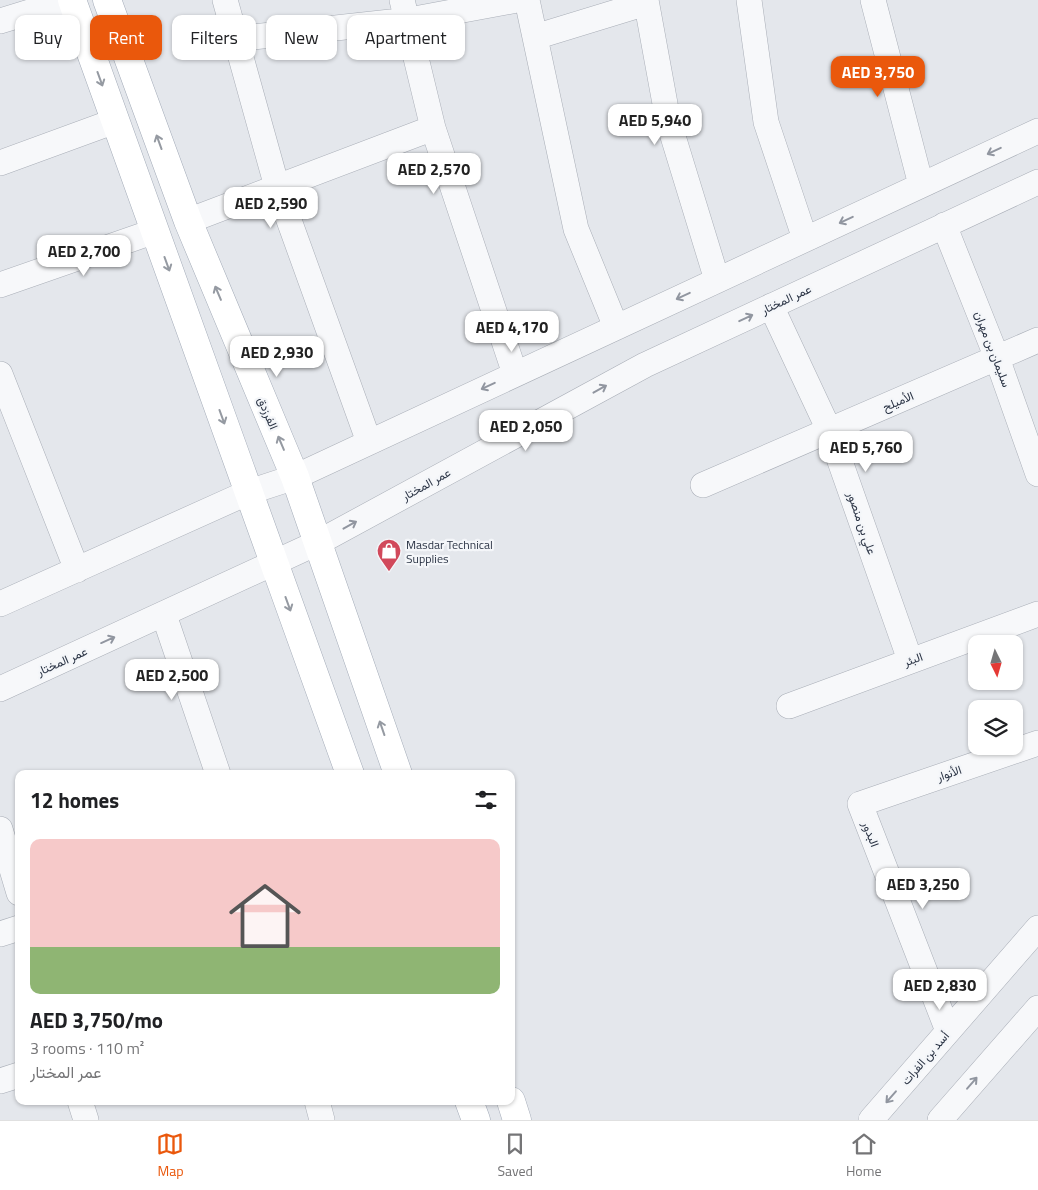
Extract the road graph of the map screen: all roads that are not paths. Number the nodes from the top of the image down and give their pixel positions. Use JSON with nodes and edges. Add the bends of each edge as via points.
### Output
{"nodes":[{"id":1,"x":70,"y":0,"type":"edge"},
{"id":2,"x":107,"y":0,"type":"edge"},
{"id":3,"x":225,"y":0,"type":"edge"},
{"id":4,"x":517,"y":0,"type":"edge"},
{"id":5,"x":527,"y":0,"type":"edge"},
{"id":6,"x":749,"y":0,"type":"edge"},
{"id":7,"x":873,"y":0,"type":"edge"},
{"id":8,"x":646,"y":1,"type":"edge"},
{"id":9,"x":405,"y":10,"type":"edge"},
{"id":10,"x":228,"y":15,"type":"edge"},
{"id":11,"x":0,"y":21,"type":"edge"},
{"id":12,"x":256,"y":35,"type":"edge"},
{"id":13,"x":535,"y":37,"type":"junction"},
{"id":14,"x":240,"y":60,"type":"edge"},
{"id":15,"x":115,"y":121,"type":"junction"},
{"id":16,"x":433,"y":128,"type":"junction"},
{"id":17,"x":1038,"y":131,"type":"edge"},
{"id":18,"x":0,"y":163,"type":"edge"},
{"id":19,"x":1038,"y":182,"type":"edge"},
{"id":20,"x":921,"y":185,"type":"junction"},
{"id":21,"x":277,"y":187,"type":"junction"},
{"id":22,"x":188,"y":221,"type":"junction"},
{"id":23,"x":944,"y":224,"type":"junction"},
{"id":24,"x":155,"y":232,"type":"junction"},
{"id":25,"x":805,"y":239,"type":"junction"},
{"id":26,"x":717,"y":280,"type":"junction"},
{"id":27,"x":0,"y":285,"type":"edge"},
{"id":28,"x":771,"y":306,"type":"junction"},
{"id":29,"x":616,"y":327,"type":"junction"},
{"id":30,"x":1038,"y":340,"type":"edge"},
{"id":31,"x":997,"y":358,"type":"junction"},
{"id":32,"x":0,"y":374,"type":"edge"},
{"id":33,"x":515,"y":374,"type":"junction"},
{"id":34,"x":830,"y":430,"type":"junction"},
{"id":35,"x":369,"y":442,"type":"junction"},
{"id":36,"x":1038,"y":474,"type":"edge"},
{"id":37,"x":295,"y":477,"type":"junction"},
{"id":38,"x":703,"y":485,"type":"dead end"},
{"id":39,"x":249,"y":492,"type":"junction"},
{"id":40,"x":319,"y":542,"type":"junction"},
{"id":41,"x":273,"y":564,"type":"junction"},
{"id":42,"x":77,"y":570,"type":"junction"},
{"id":43,"x":0,"y":604,"type":"edge"},
{"id":44,"x":1038,"y":614,"type":"edge"},
{"id":45,"x":164,"y":615,"type":"junction"},
{"id":46,"x":910,"y":660,"type":"junction"},
{"id":47,"x":0,"y":689,"type":"edge"},
{"id":48,"x":789,"y":706,"type":"dead end"},
{"id":49,"x":1038,"y":743,"type":"edge"},
{"id":50,"x":217,"y":770,"type":"edge"},
{"id":51,"x":349,"y":770,"type":"edge"},
{"id":52,"x":397,"y":770,"type":"edge"},
{"id":53,"x":860,"y":804,"type":"joint"},
{"id":54,"x":0,"y":829,"type":"edge"},
{"id":55,"x":15,"y":880,"type":"edge"},
{"id":56,"x":1038,"y":928,"type":"edge"},
{"id":57,"x":15,"y":929,"type":"edge"},
{"id":58,"x":0,"y":934,"type":"edge"},
{"id":59,"x":1038,"y":1008,"type":"edge"},
{"id":60,"x":948,"y":1031,"type":"junction"},
{"id":61,"x":15,"y":1076,"type":"edge"},
{"id":62,"x":0,"y":1081,"type":"edge"},
{"id":63,"x":81,"y":1105,"type":"edge"},
{"id":64,"x":318,"y":1105,"type":"edge"},
{"id":65,"x":470,"y":1105,"type":"edge"},
{"id":66,"x":512,"y":1105,"type":"edge"},
{"id":67,"x":86,"y":1120,"type":"edge"},
{"id":68,"x":322,"y":1120,"type":"edge"},
{"id":69,"x":476,"y":1120,"type":"edge"},
{"id":70,"x":517,"y":1120,"type":"edge"},
{"id":71,"x":871,"y":1120,"type":"edge"},
{"id":72,"x":940,"y":1120,"type":"edge"}],
"edges":[{"from":1,"to":11,"type":"street"},
{"from":1,"to":15,"type":"main road","one_way":true},
{"from":22,"to":2,"type":"main road","name":"الفرزدق","one_way":true},
{"from":3,"to":10,"type":"street"},
{"from":4,"to":9,"type":"street"},
{"from":5,"to":13,"type":"street"},
{"from":6,"to":25,"type":"street","via":[[766,122]]},
{"from":7,"to":20,"type":"street"},
{"from":8,"to":13,"type":"street"},
{"from":8,"to":26,"type":"street","via":[[668,120]]},
{"from":9,"to":12,"type":"street"},
{"from":9,"to":16,"type":"street"},
{"from":13,"to":29,"type":"street","via":[[576,228]]},
{"from":14,"to":21,"type":"street"},
{"from":15,"to":18,"type":"street"},
{"from":15,"to":24,"type":"main road"},
{"from":16,"to":21,"type":"street"},
{"from":16,"to":33,"type":"street"},
{"from":17,"to":20,"type":"street","one_way":true},
{"from":19,"to":23,"type":"street","name":"عمر المختار"},
{"from":20,"to":25,"type":"street","one_way":true},
{"from":21,"to":22,"type":"street"},
{"from":21,"to":35,"type":"street"},
{"from":37,"to":22,"type":"main road","name":"الفرزدق","one_way":true},
{"from":23,"to":28,"type":"street","name":"عمر المختار"},
{"from":23,"to":31,"type":"street","name":"سليمان بن مهران"},
{"from":24,"to":27,"type":"street"},
{"from":24,"to":39,"type":"main road","one_way":true},
{"from":25,"to":26,"type":"street"},
{"from":26,"to":29,"type":"street","one_way":true},
{"from":28,"to":34,"type":"street","name":"علي بن منصور"},
{"from":40,"to":28,"type":"street","name":"عمر المختار","one_way":true,"via":[[645,365]]},
{"from":29,"to":33,"type":"street"},
{"from":30,"to":31,"type":"street","name":"الأميلح"},
{"from":31,"to":34,"type":"street","name":"الأميلح"},
{"from":31,"to":36,"type":"street","name":"سليمان بن مهران"},
{"from":32,"to":42,"type":"street"},
{"from":33,"to":35,"type":"street","one_way":true},
{"from":34,"to":38,"type":"street","name":"الأميلح"},
{"from":34,"to":46,"type":"street","name":"علي بن منصور"},
{"from":35,"to":37,"type":"street"},
{"from":37,"to":39,"type":"street"},
{"from":37,"to":40,"type":"main road","name":"الفرزدق"},
{"from":39,"to":41,"type":"main road"},
{"from":39,"to":42,"type":"street"},
{"from":40,"to":41,"type":"street","name":"عمر المختار"},
{"from":52,"to":40,"type":"main road","name":"الفرزدق","one_way":true},
{"from":41,"to":45,"type":"street","name":"عمر المختار"},
{"from":41,"to":51,"type":"main road","one_way":true},
{"from":42,"to":43,"type":"street"},
{"from":44,"to":46,"type":"street","name":"البئر"},
{"from":47,"to":45,"type":"street","name":"عمر المختار","one_way":true},
{"from":45,"to":50,"type":"street"},
{"from":46,"to":48,"type":"street","name":"البئر"},
{"from":49,"to":53,"type":"street","name":"الأنوار"},
{"from":53,"to":60,"type":"street","name":"البدور"},
{"from":54,"to":55,"type":"street"},
{"from":56,"to":60,"type":"street","name":"أسد بن الفرات"},
{"from":57,"to":58,"type":"street"},
{"from":72,"to":59,"type":"street","one_way":true},
{"from":60,"to":71,"type":"street","name":"أسد بن الفرات","one_way":true},
{"from":61,"to":62,"type":"street"},
{"from":63,"to":67,"type":"street"},
{"from":64,"to":68,"type":"street"},
{"from":65,"to":69,"type":"main road"},
{"from":66,"to":70,"type":"main road"}]}
